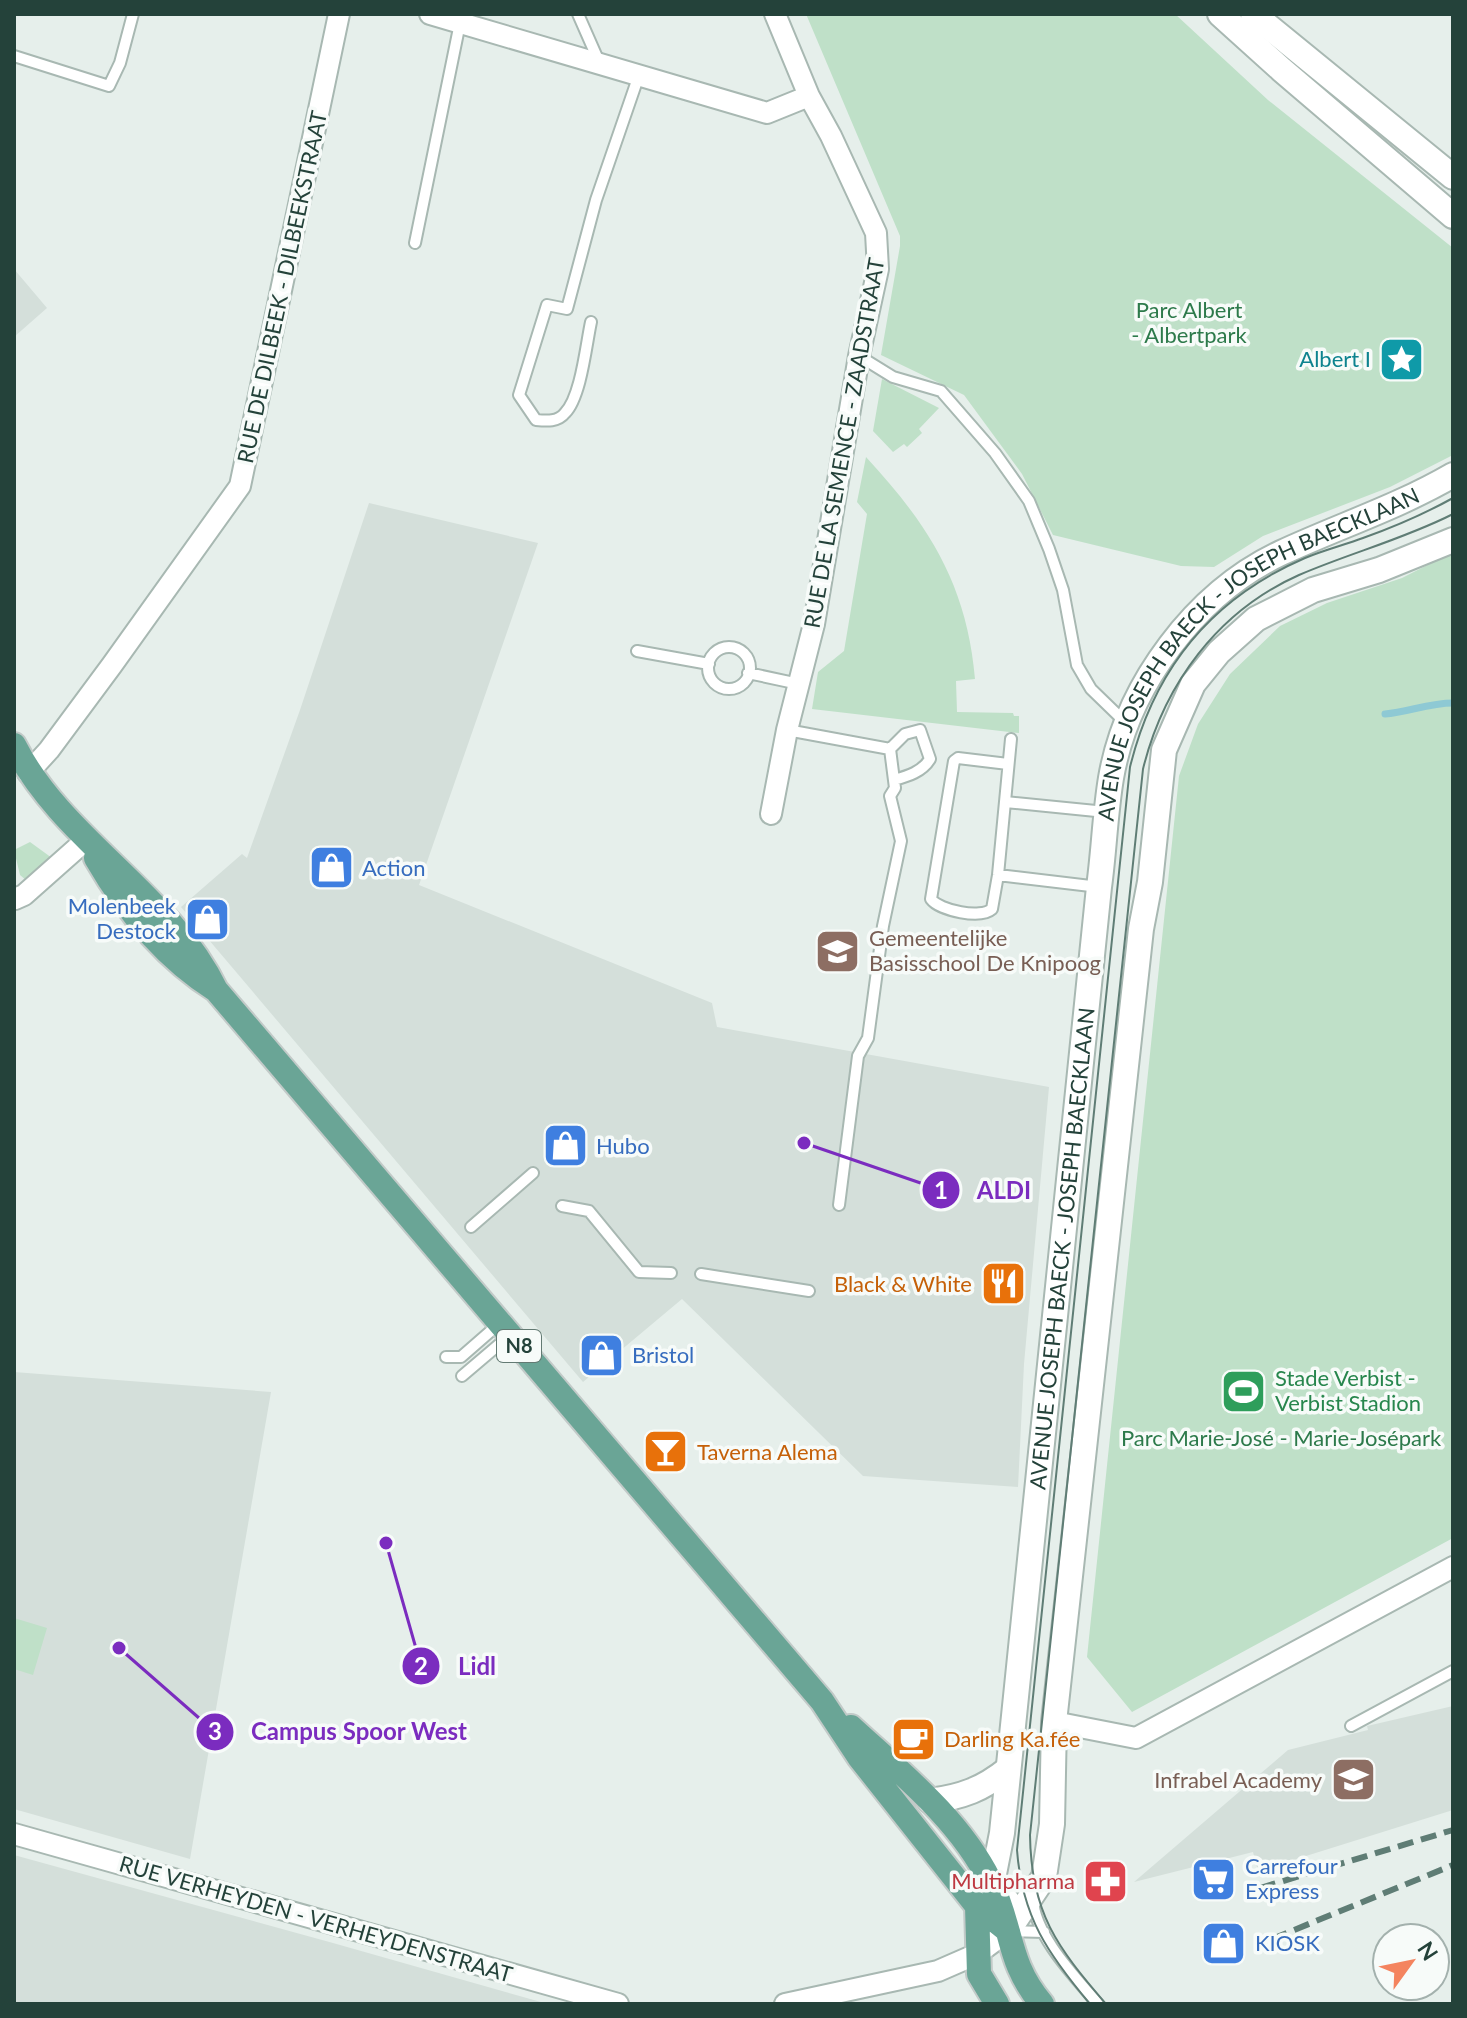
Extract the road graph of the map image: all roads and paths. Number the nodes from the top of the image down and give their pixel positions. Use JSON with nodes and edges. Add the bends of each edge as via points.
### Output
{"nodes":[{"id":1,"x":133,"y":14,"type":"edge"},
{"id":2,"x":339,"y":14,"type":"edge"},
{"id":3,"x":430,"y":14,"type":"edge"},
{"id":4,"x":578,"y":14,"type":"edge"},
{"id":5,"x":775,"y":14,"type":"edge"},
{"id":6,"x":1220,"y":14,"type":"edge"},
{"id":7,"x":1253,"y":14,"type":"edge"},
{"id":8,"x":460,"y":23,"type":"junction"},
{"id":9,"x":14,"y":56,"type":"edge"},
{"id":10,"x":600,"y":64,"type":"junction"},
{"id":11,"x":639,"y":75,"type":"junction"},
{"id":12,"x":809,"y":96,"type":"junction"},
{"id":13,"x":1453,"y":177,"type":"edge"},
{"id":14,"x":1453,"y":216,"type":"edge"},
{"id":15,"x":415,"y":243,"type":"dead end"},
{"id":16,"x":591,"y":322,"type":"dead end"},
{"id":17,"x":859,"y":356,"type":"junction"},
{"id":18,"x":1453,"y":475,"type":"edge"},
{"id":19,"x":1453,"y":540,"type":"edge"},
{"id":20,"x":637,"y":651,"type":"dead end"},
{"id":21,"x":709,"y":664,"type":"junction"},
{"id":22,"x":748,"y":673,"type":"junction"},
{"id":23,"x":799,"y":684,"type":"junction"},
{"id":24,"x":1127,"y":724,"type":"junction"},
{"id":25,"x":787,"y":730,"type":"junction"},
{"id":26,"x":1011,"y":739,"type":"dead end"},
{"id":27,"x":14,"y":745,"type":"edge"},
{"id":28,"x":890,"y":749,"type":"junction"},
{"id":29,"x":1008,"y":764,"type":"junction"},
{"id":30,"x":21,"y":768,"type":"edge"},
{"id":31,"x":894,"y":780,"type":"junction"},
{"id":32,"x":1005,"y":802,"type":"junction"},
{"id":33,"x":1108,"y":812,"type":"junction"},
{"id":34,"x":771,"y":814,"type":"dead end"},
{"id":35,"x":86,"y":840,"type":"junction"},
{"id":36,"x":998,"y":875,"type":"junction"},
{"id":37,"x":1099,"y":887,"type":"junction"},
{"id":38,"x":14,"y":899,"type":"edge"},
{"id":39,"x":533,"y":1173,"type":"dead end"},
{"id":40,"x":839,"y":1205,"type":"dead end"},
{"id":41,"x":562,"y":1206,"type":"dead end"},
{"id":42,"x":471,"y":1227,"type":"dead end"},
{"id":43,"x":671,"y":1273,"type":"dead end"},
{"id":44,"x":701,"y":1274,"type":"dead end"},
{"id":45,"x":809,"y":1291,"type":"dead end"},
{"id":46,"x":505,"y":1329,"type":"junction"},
{"id":47,"x":446,"y":1357,"type":"dead end"},
{"id":48,"x":462,"y":1376,"type":"dead end"},
{"id":49,"x":1453,"y":1567,"type":"edge"},
{"id":50,"x":1453,"y":1671,"type":"edge"},
{"id":51,"x":822,"y":1701,"type":"junction"},
{"id":52,"x":1054,"y":1722,"type":"junction"},
{"id":53,"x":1351,"y":1726,"type":"dead end"},
{"id":54,"x":1008,"y":1769,"type":"junction"},
{"id":55,"x":930,"y":1801,"type":"junction"},
{"id":56,"x":14,"y":1834,"type":"edge"},
{"id":57,"x":993,"y":1878,"type":"junction"},
{"id":58,"x":1028,"y":1899,"type":"junction"},
{"id":59,"x":977,"y":1906,"type":"junction"},
{"id":60,"x":1008,"y":1931,"type":"junction"},
{"id":61,"x":1044,"y":1932,"type":"junction"},
{"id":62,"x":977,"y":1954,"type":"junction"},
{"id":63,"x":618,"y":2004,"type":"edge"},
{"id":64,"x":785,"y":2004,"type":"edge"},
{"id":65,"x":997,"y":2004,"type":"edge"},
{"id":66,"x":1042,"y":2004,"type":"edge"},
{"id":67,"x":1098,"y":2004,"type":"edge"}],
"edges":[{"from":1,"to":9,"type":"lane","via":[[109,86]]},
{"from":2,"to":30,"type":"street","name":"RUE DE DILBEEK - DILBEEKSTRAAT","via":[[240,486],[49,750]]},
{"from":3,"to":8,"type":"street"},
{"from":4,"to":10,"type":"lane"},
{"from":5,"to":12,"type":"street","name":"RUE DE LA SEMENCE - ZAADSTRAAT"},
{"from":6,"to":14,"type":"street"},
{"from":7,"to":13,"type":"street"},
{"from":8,"to":10,"type":"street"},
{"from":8,"to":15,"type":"lane"},
{"from":10,"to":11,"type":"street"},
{"from":11,"to":12,"type":"street","via":[[767,113]]},
{"from":11,"to":16,"type":"lane","via":[[596,200],[567,309],[547,305],[519,395],[536,420],[551,422],[564,416],[573,402]]},
{"from":12,"to":17,"type":"street","name":"RUE DE LA SEMENCE - ZAADSTRAAT","via":[[876,233],[878,269]]},
{"from":17,"to":23,"type":"street","name":"RUE DE LA SEMENCE - ZAADSTRAAT"},
{"from":17,"to":24,"type":"lane","via":[[893,377],[941,391],[995,453],[1029,501],[1049,549],[1077,665],[1091,689]]},
{"from":18,"to":24,"type":"street","name":"AVENUE JOSEPH BAECK - JOSEPH BAECKLAAN","via":[[1246,573],[1181,631]]},
{"from":19,"to":52,"type":"street","name":"AVENUE JOSEPH BAECK - JOSEPH BAECKLAAN","via":[[1313,590],[1256,619],[1193,684],[1164,750]]},
{"from":20,"to":21,"type":"lane"},
{"from":21,"to":22,"type":"lane","via":[[709,677],[723,688],[741,685]]},
{"from":21,"to":22,"type":"lane","via":[[716,651],[734,648],[748,660]]},
{"from":22,"to":23,"type":"lane"},
{"from":23,"to":25,"type":"street","name":"RUE DE LA SEMENCE - ZAADSTRAAT"},
{"from":24,"to":33,"type":"street","name":"AVENUE JOSEPH BAECK - JOSEPH BAECKLAAN","via":[[1111,777]]},
{"from":25,"to":28,"type":"lane"},
{"from":25,"to":34,"type":"street","name":"RUE DE LA SEMENCE - ZAADSTRAAT"},
{"from":26,"to":29,"type":"lane"},
{"from":27,"to":30,"type":"main road","number":"N8"},
{"from":28,"to":31,"type":"lane"},
{"from":28,"to":31,"type":"lane","via":[[905,734],[920,730],[930,759],[913,774]]},
{"from":29,"to":32,"type":"lane"},
{"from":29,"to":36,"type":"lane","via":[[954,761],[931,899],[942,909],[988,913]]},
{"from":30,"to":35,"type":"main road","number":"N8"},
{"from":31,"to":40,"type":"lane","via":[[890,796],[901,841],[868,1038],[858,1056]]},
{"from":32,"to":33,"type":"lane"},
{"from":32,"to":36,"type":"lane"},
{"from":33,"to":37,"type":"street","name":"AVENUE JOSEPH BAECK - JOSEPH BAECKLAAN"},
{"from":35,"to":38,"type":"street"},
{"from":35,"to":46,"type":"main road","number":"N8","via":[[137,885],[202,960],[216,990]]},
{"from":36,"to":37,"type":"lane"},
{"from":37,"to":54,"type":"street","name":"AVENUE JOSEPH BAECK - JOSEPH BAECKLAAN"},
{"from":39,"to":42,"type":"lane"},
{"from":41,"to":43,"type":"lane","via":[[589,1211],[639,1272]]},
{"from":44,"to":45,"type":"lane"},
{"from":46,"to":47,"type":"lane","via":[[461,1357]]},
{"from":46,"to":48,"type":"lane"},
{"from":46,"to":51,"type":"main road","number":"N8"},
{"from":49,"to":52,"type":"street","via":[[1136,1738]]},
{"from":50,"to":53,"type":"lane"},
{"from":51,"to":55,"type":"main road","number":"N8"},
{"from":51,"to":59,"type":"main road","number":"N8","via":[[859,1757]]},
{"from":52,"to":58,"type":"street","name":"AVENUE JOSEPH BAECK - JOSEPH BAECKLAAN","via":[[1052,1824],[1044,1877]]},
{"from":54,"to":55,"type":"street","via":[[970,1794]]},
{"from":54,"to":57,"type":"street","name":"AVENUE JOSEPH BAECK - JOSEPH BAECKLAAN"},
{"from":55,"to":57,"type":"main road","number":"N8"},
{"from":56,"to":63,"type":"street","name":"RUE VERHEYDEN - VERHEYDENSTRAAT"},
{"from":57,"to":58,"type":"lane"},
{"from":57,"to":59,"type":"street","name":"AVENUE JOSEPH BAECK - JOSEPH BAECKLAAN"},
{"from":57,"to":60,"type":"main road","number":"N8"},
{"from":58,"to":60,"type":"street","name":"AVENUE JOSEPH BAECK - JOSEPH BAECKLAAN"},
{"from":58,"to":61,"type":"lane"},
{"from":58,"to":61,"type":"lane"},
{"from":59,"to":60,"type":"main road","number":"N8"},
{"from":59,"to":62,"type":"main road"},
{"from":60,"to":61,"type":"lane"},
{"from":60,"to":62,"type":"street"},
{"from":60,"to":66,"type":"main road","number":"N8","via":[[1016,1966]]},
{"from":61,"to":67,"type":"lane"},
{"from":62,"to":64,"type":"street","via":[[938,1971]]},
{"from":62,"to":65,"type":"main road","via":[[979,1974]]}]}
